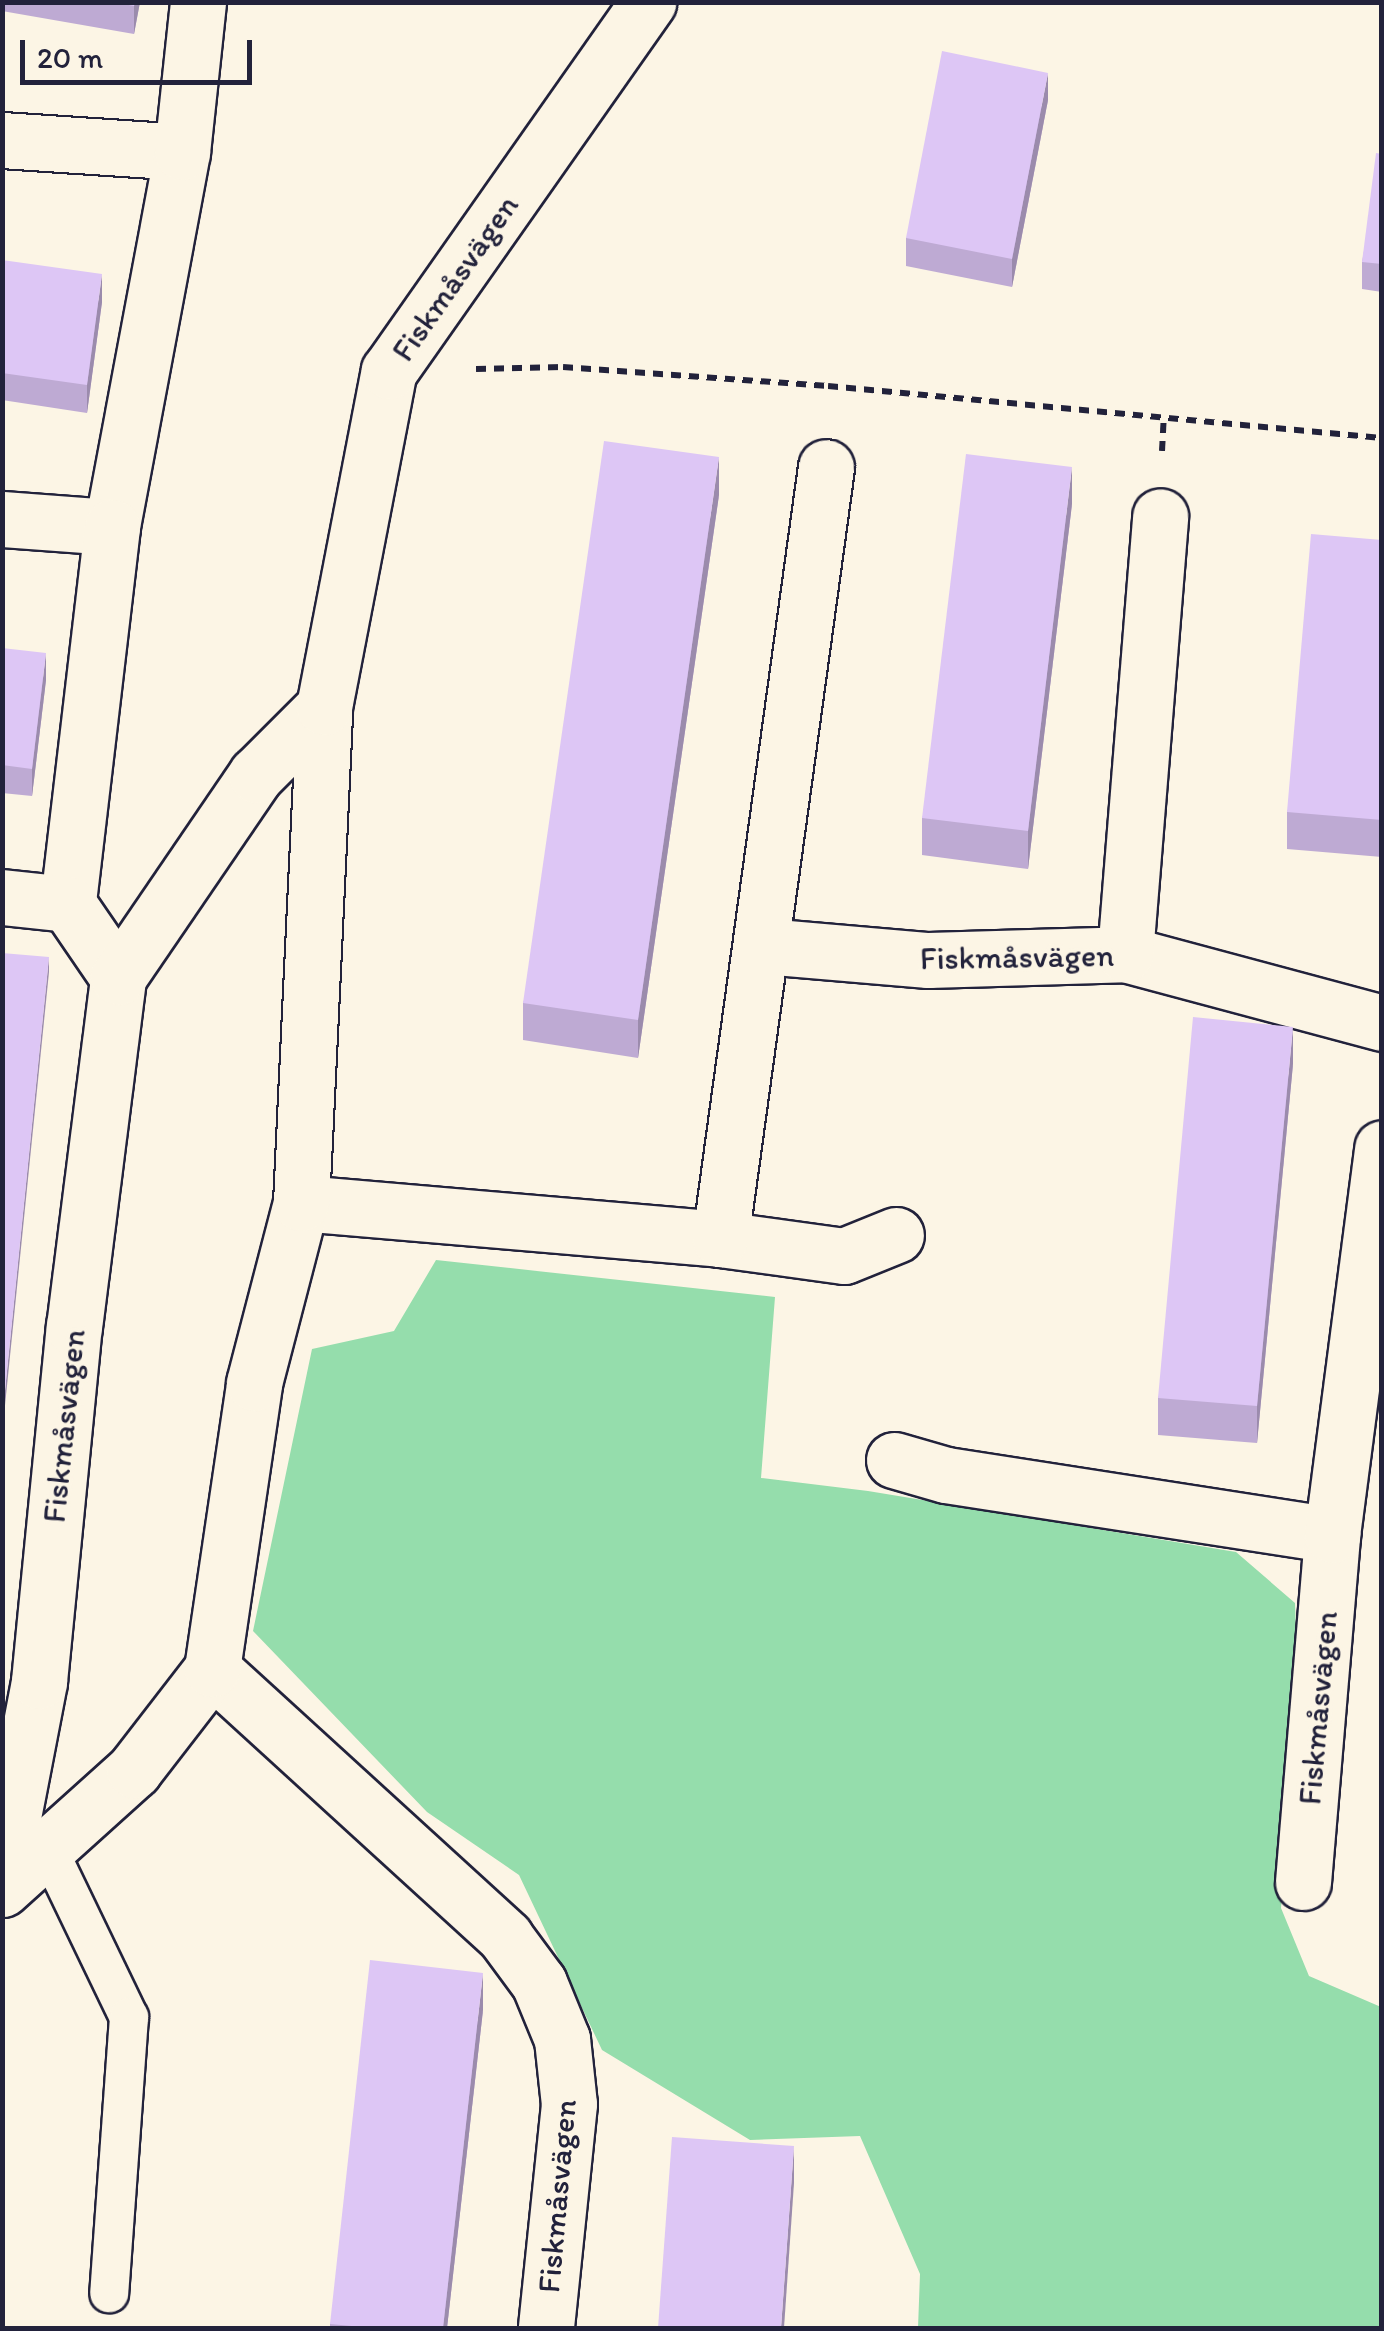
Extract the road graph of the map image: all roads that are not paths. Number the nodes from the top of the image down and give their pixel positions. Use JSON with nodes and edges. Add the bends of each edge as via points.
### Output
{"nodes":[{"id":1,"x":198,"y":2,"type":"edge"},
{"id":2,"x":648,"y":2,"type":"edge"},
{"id":3,"x":2,"y":140,"type":"edge"},
{"id":4,"x":182,"y":152,"type":"junction"},
{"id":5,"x":826,"y":467,"type":"dead end"},
{"id":6,"x":1160,"y":516,"type":"dead end"},
{"id":7,"x":2,"y":519,"type":"edge"},
{"id":8,"x":112,"y":527,"type":"junction"},
{"id":9,"x":324,"y":707,"type":"junction"},
{"id":10,"x":2,"y":897,"type":"edge"},
{"id":11,"x":68,"y":904,"type":"junction"},
{"id":12,"x":764,"y":946,"type":"junction"},
{"id":13,"x":1125,"y":954,"type":"junction"},
{"id":14,"x":118,"y":977,"type":"junction"},
{"id":15,"x":1382,"y":1023,"type":"edge"},
{"id":16,"x":1382,"y":1148,"type":"edge"},
{"id":17,"x":301,"y":1204,"type":"junction"},
{"id":18,"x":896,"y":1235,"type":"dead end"},
{"id":19,"x":720,"y":1239,"type":"junction"},
{"id":20,"x":894,"y":1460,"type":"dead end"},
{"id":21,"x":1332,"y":1534,"type":"junction"},
{"id":22,"x":212,"y":1670,"type":"junction"},
{"id":23,"x":25,"y":1861,"type":"edge"},
{"id":24,"x":1303,"y":1882,"type":"dead end"},
{"id":25,"x":2,"y":1888,"type":"edge"},
{"id":26,"x":109,"y":2293,"type":"dead end"},
{"id":27,"x":546,"y":2328,"type":"edge"}],
"edges":[{"from":1,"to":4,"type":"street"},
{"from":2,"to":9,"type":"street","name":"Fiskmåsvägen","via":[[390,371]]},
{"from":3,"to":4,"type":"street"},
{"from":4,"to":8,"type":"street"},
{"from":5,"to":12,"type":"street"},
{"from":6,"to":13,"type":"street"},
{"from":7,"to":8,"type":"street"},
{"from":8,"to":11,"type":"street"},
{"from":9,"to":14,"type":"street","name":"Fiskmåsvägen","via":[[256,775]]},
{"from":9,"to":17,"type":"street","name":"Fiskmåsvägen"},
{"from":10,"to":11,"type":"street"},
{"from":11,"to":14,"type":"street"},
{"from":12,"to":13,"type":"street","name":"Fiskmåsvägen","via":[[928,960]]},
{"from":12,"to":19,"type":"street"},
{"from":13,"to":15,"type":"street","name":"Fiskmåsvägen"},
{"from":14,"to":23,"type":"street","name":"Fiskmåsvägen","via":[[74,1326]]},
{"from":16,"to":21,"type":"street","name":"Fiskmåsvägen"},
{"from":17,"to":19,"type":"street"},
{"from":17,"to":22,"type":"street","name":"Fiskmåsvägen","via":[[254,1382]]},
{"from":18,"to":19,"type":"street","via":[[844,1256]]},
{"from":20,"to":21,"type":"street","via":[[946,1475]]},
{"from":21,"to":24,"type":"street","name":"Fiskmåsvägen"},
{"from":22,"to":23,"type":"street","name":"Fiskmåsvägen","via":[[134,1770]]},
{"from":22,"to":27,"type":"street","name":"Fiskmåsvägen","via":[[504,1937],[539,1983],[562,2040],[569,2104]]},
{"from":23,"to":25,"type":"street","name":"Fiskmåsvägen"},
{"from":23,"to":26,"type":"lane","via":[[130,2018]]}]}
